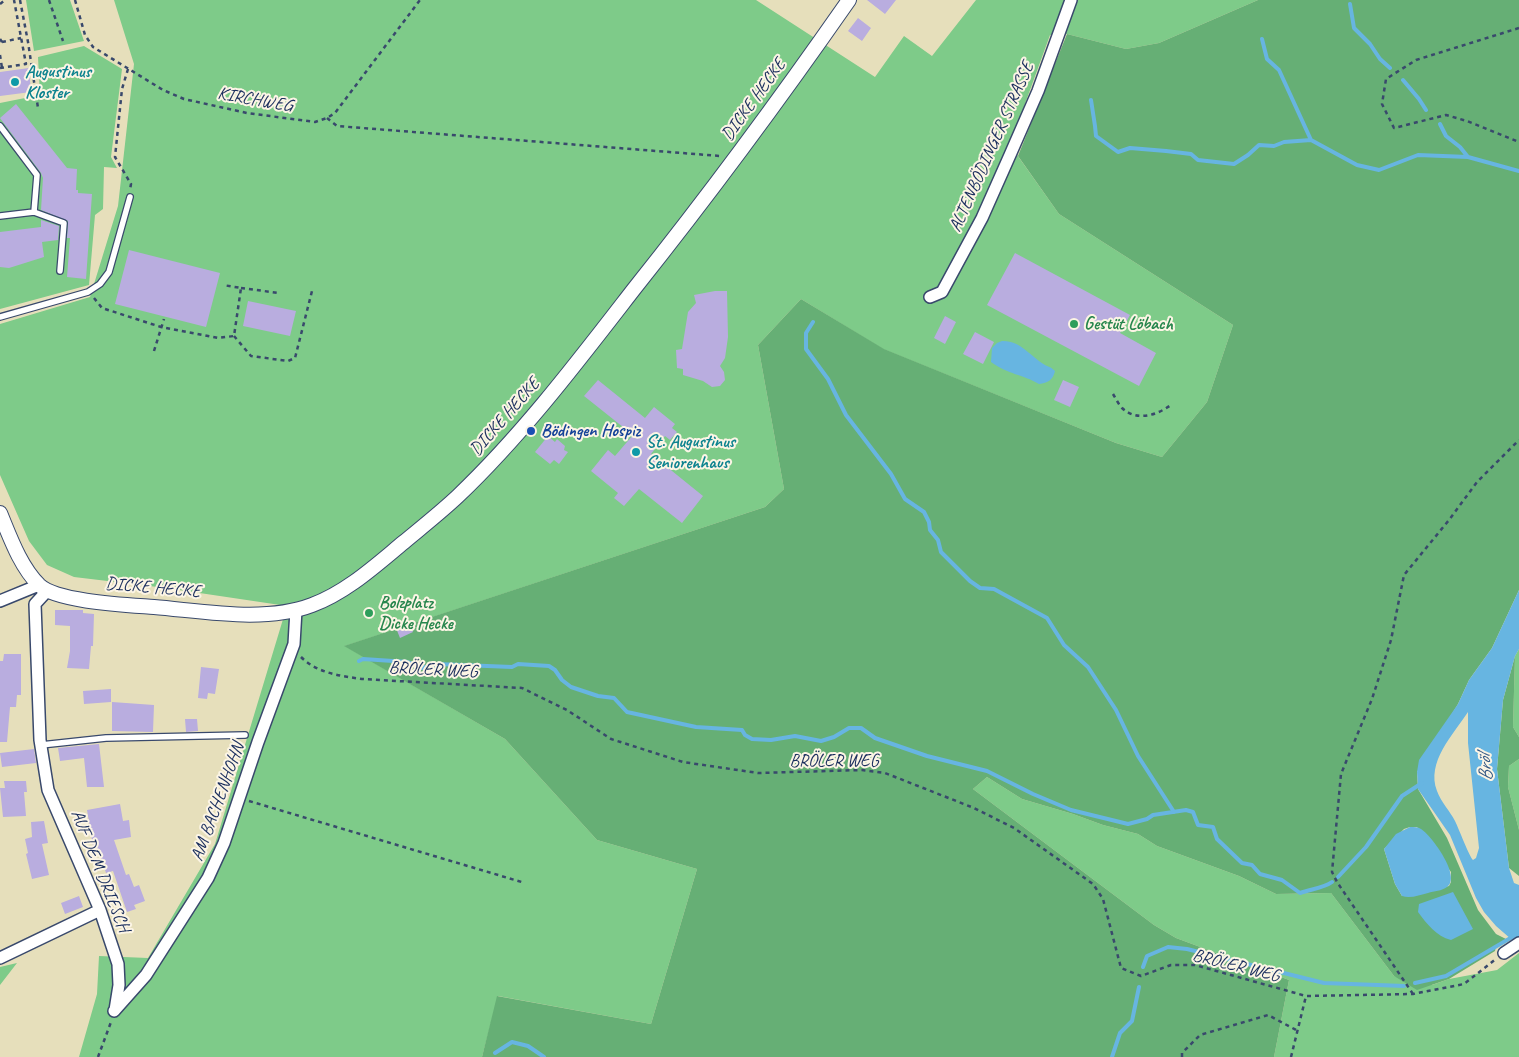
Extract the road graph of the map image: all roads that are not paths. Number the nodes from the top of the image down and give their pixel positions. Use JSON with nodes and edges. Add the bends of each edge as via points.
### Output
{"nodes":[{"id":1,"x":849,"y":0,"type":"edge"},
{"id":2,"x":1072,"y":0,"type":"edge"},
{"id":3,"x":0,"y":126,"type":"edge"},
{"id":4,"x":130,"y":197,"type":"road end"},
{"id":5,"x":34,"y":212,"type":"junction"},
{"id":6,"x":0,"y":216,"type":"edge"},
{"id":7,"x":60,"y":271,"type":"dead end"},
{"id":8,"x":930,"y":297,"type":"dead end"},
{"id":9,"x":0,"y":317,"type":"edge"},
{"id":10,"x":0,"y":513,"type":"edge"},
{"id":11,"x":43,"y":588,"type":"junction"},
{"id":12,"x":0,"y":601,"type":"edge"},
{"id":13,"x":296,"y":610,"type":"junction"},
{"id":14,"x":245,"y":735,"type":"dead end"},
{"id":15,"x":41,"y":744,"type":"junction"},
{"id":16,"x":100,"y":910,"type":"junction"},
{"id":17,"x":1519,"y":943,"type":"edge"},
{"id":18,"x":1504,"y":953,"type":"road end"},
{"id":19,"x":0,"y":958,"type":"edge"},
{"id":20,"x":114,"y":1011,"type":"joint"}],
"edges":[{"from":1,"to":13,"type":"street","name":"DICKE HECKE","via":[[738,156],[559,383],[483,471],[457,498],[364,574],[334,594]]},
{"from":2,"to":8,"type":"street","name":"ALTENBÖDINGER STRASSE","via":[[1038,91],[982,218],[942,292]]},
{"from":3,"to":5,"type":"lane","via":[[37,175]]},
{"from":4,"to":9,"type":"lane","via":[[109,272],[100,284],[88,292]]},
{"from":5,"to":6,"type":"lane"},
{"from":5,"to":7,"type":"lane","via":[[64,223]]},
{"from":10,"to":11,"type":"street","via":[[28,571]]},
{"from":11,"to":12,"type":"street"},
{"from":11,"to":13,"type":"street","name":"DICKE HECKE","via":[[74,598],[130,606],[252,614]]},
{"from":11,"to":15,"type":"street","name":"AUF DEM DRIESCH","via":[[35,604]]},
{"from":13,"to":20,"type":"street","name":"AM BACHENHOHN","via":[[294,644],[224,843],[208,878],[146,975]]},
{"from":14,"to":15,"type":"lane","via":[[106,738]]},
{"from":15,"to":16,"type":"street","name":"AUF DEM DRIESCH","via":[[48,790]]},
{"from":16,"to":19,"type":"street"},
{"from":16,"to":20,"type":"street","name":"AUF DEM DRIESCH","via":[[118,964],[119,985]]},
{"from":17,"to":18,"type":"street"}]}
